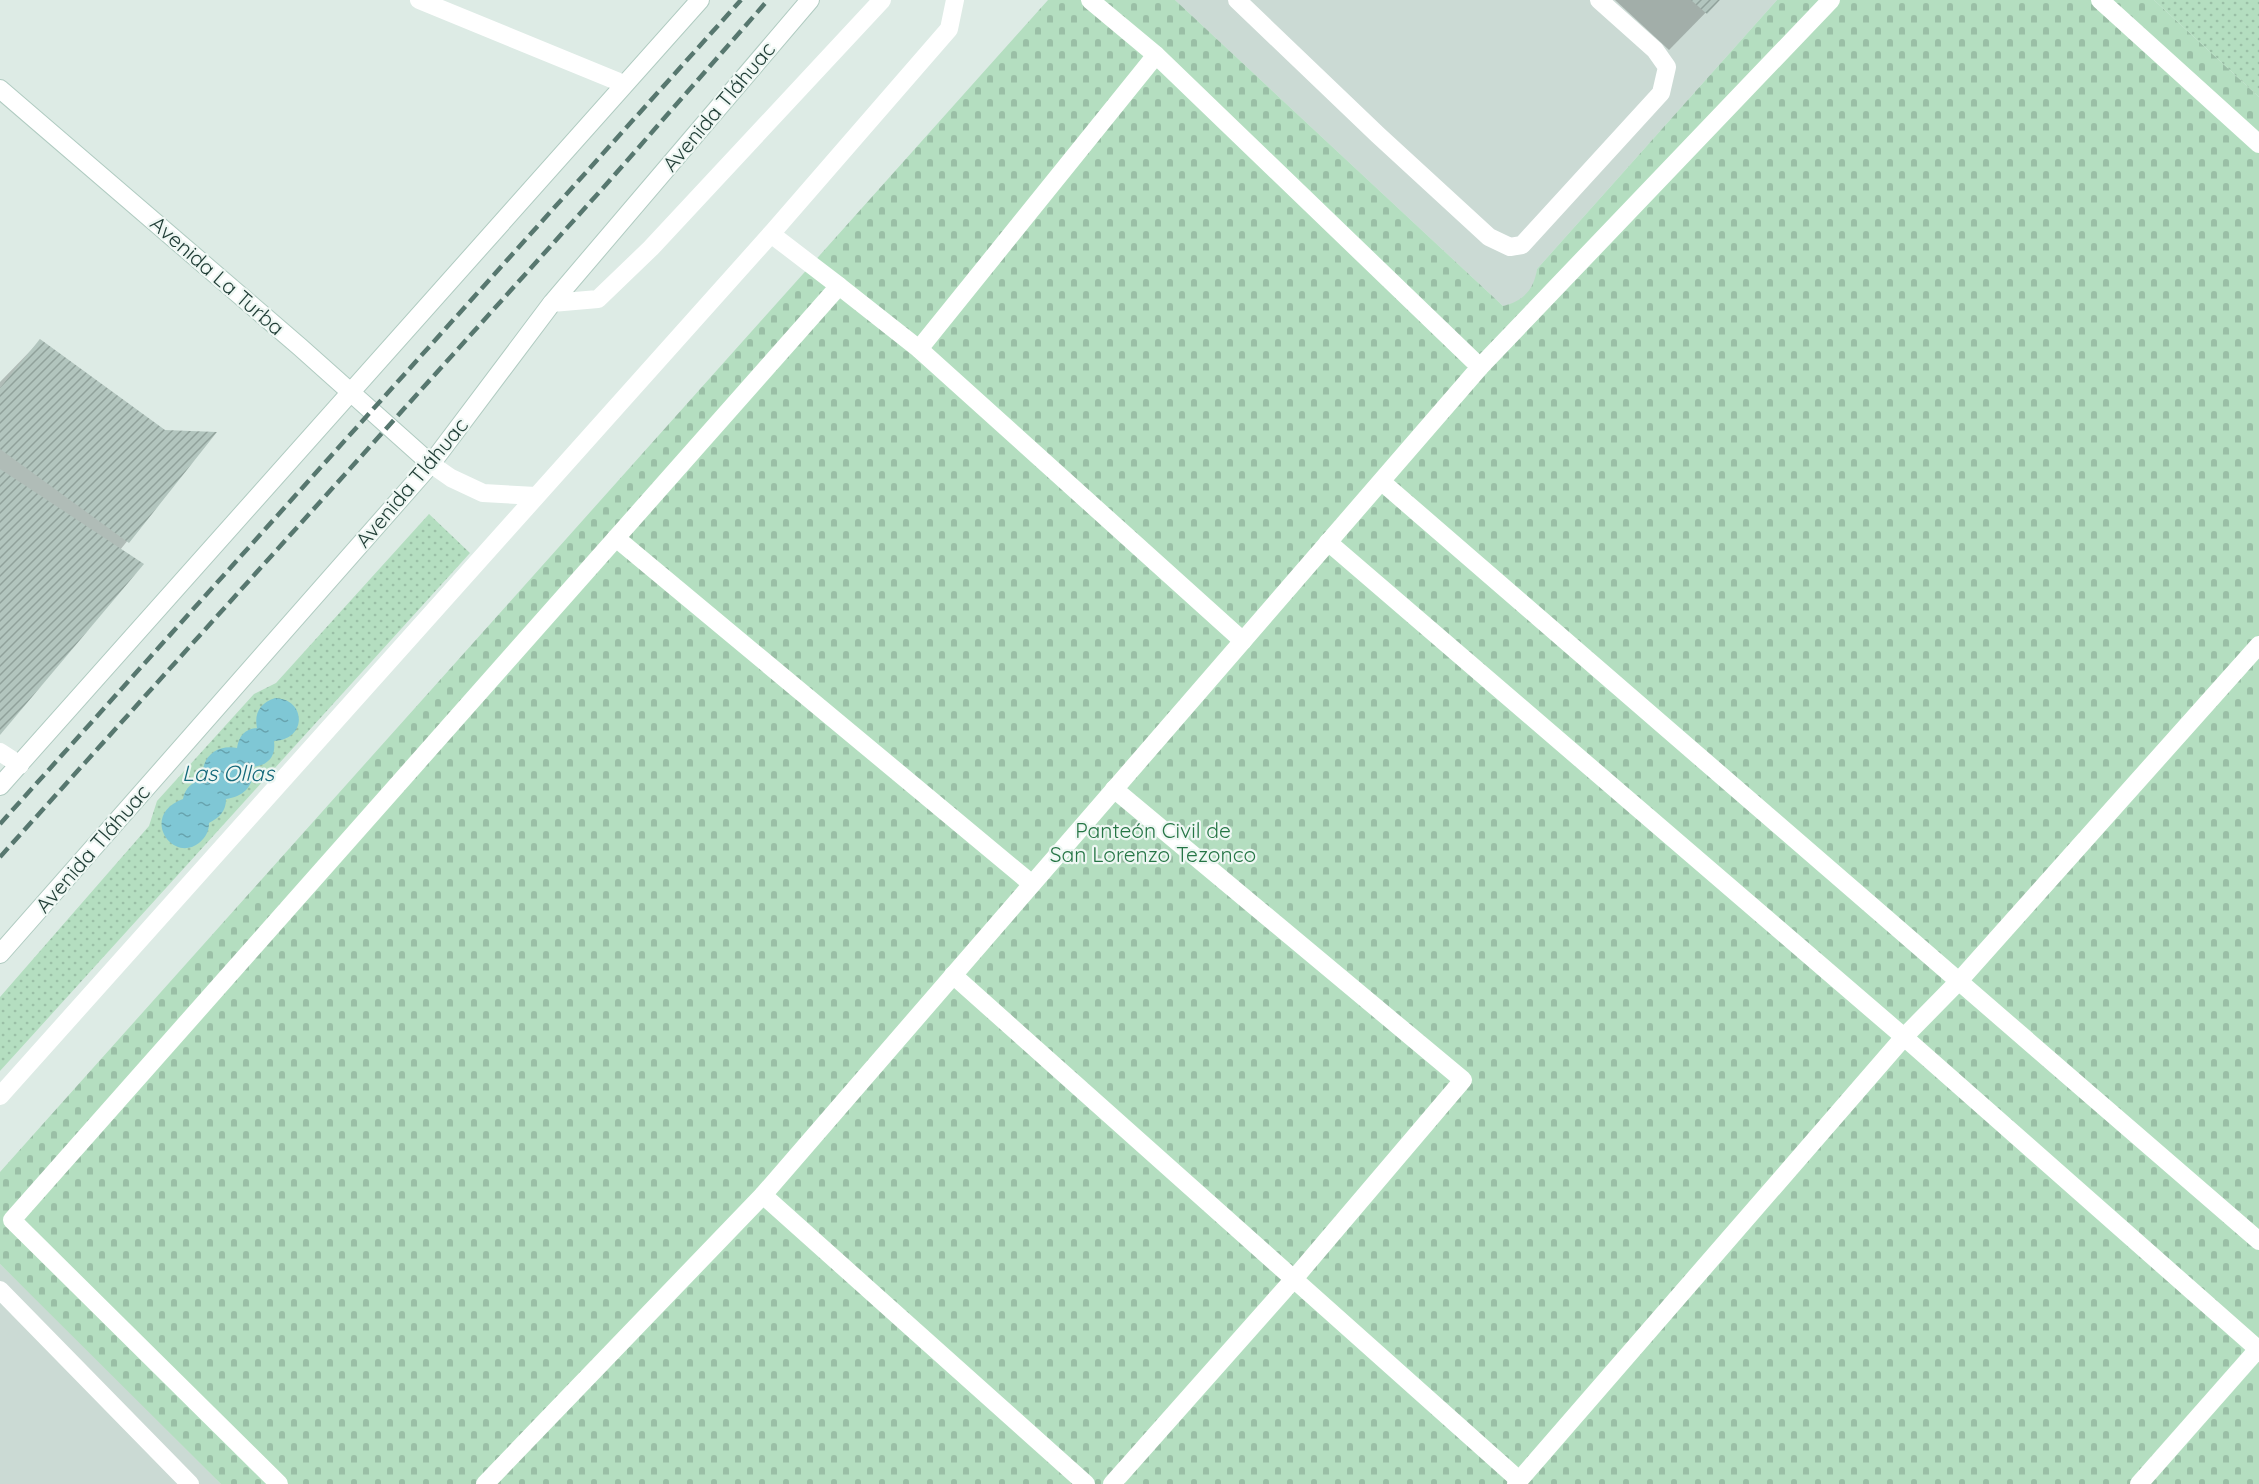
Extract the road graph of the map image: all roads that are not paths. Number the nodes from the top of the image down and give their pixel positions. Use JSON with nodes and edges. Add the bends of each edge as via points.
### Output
{"nodes":[{"id":1,"x":418,"y":0,"type":"edge"},
{"id":2,"x":700,"y":0,"type":"edge"},
{"id":3,"x":810,"y":0,"type":"edge"},
{"id":4,"x":882,"y":0,"type":"edge"},
{"id":5,"x":955,"y":0,"type":"edge"},
{"id":6,"x":1090,"y":0,"type":"edge"},
{"id":7,"x":1237,"y":0,"type":"edge"},
{"id":8,"x":1599,"y":0,"type":"edge"},
{"id":9,"x":1831,"y":0,"type":"edge"},
{"id":10,"x":2100,"y":0,"type":"edge"},
{"id":11,"x":1156,"y":55,"type":"junction"},
{"id":12,"x":624,"y":84,"type":"junction"},
{"id":13,"x":0,"y":89,"type":"edge"},
{"id":14,"x":2259,"y":144,"type":"edge"},
{"id":15,"x":771,"y":234,"type":"junction"},
{"id":16,"x":839,"y":286,"type":"junction"},
{"id":17,"x":552,"y":303,"type":"junction"},
{"id":18,"x":919,"y":349,"type":"junction"},
{"id":19,"x":1480,"y":367,"type":"junction"},
{"id":20,"x":351,"y":392,"type":"junction"},
{"id":21,"x":431,"y":464,"type":"junction"},
{"id":22,"x":1382,"y":482,"type":"junction"},
{"id":23,"x":536,"y":496,"type":"junction"},
{"id":24,"x":616,"y":538,"type":"junction"},
{"id":25,"x":1328,"y":542,"type":"junction"},
{"id":26,"x":1243,"y":640,"type":"junction"},
{"id":27,"x":2259,"y":645,"type":"edge"},
{"id":28,"x":0,"y":752,"type":"edge"},
{"id":29,"x":20,"y":765,"type":"junction"},
{"id":30,"x":0,"y":786,"type":"edge"},
{"id":31,"x":1114,"y":789,"type":"junction"},
{"id":32,"x":1032,"y":884,"type":"junction"},
{"id":33,"x":0,"y":954,"type":"edge"},
{"id":34,"x":953,"y":975,"type":"junction"},
{"id":35,"x":1959,"y":981,"type":"junction"},
{"id":36,"x":1904,"y":1037,"type":"junction"},
{"id":37,"x":0,"y":1096,"type":"edge"},
{"id":38,"x":763,"y":1195,"type":"junction"},
{"id":39,"x":2259,"y":1241,"type":"edge"},
{"id":40,"x":1293,"y":1280,"type":"junction"},
{"id":41,"x":0,"y":1290,"type":"edge"},
{"id":42,"x":2259,"y":1349,"type":"edge"},
{"id":43,"x":1517,"y":1482,"type":"edge"},
{"id":44,"x":190,"y":1484,"type":"edge"},
{"id":45,"x":279,"y":1484,"type":"edge"},
{"id":46,"x":485,"y":1484,"type":"edge"},
{"id":47,"x":1086,"y":1484,"type":"edge"},
{"id":48,"x":1112,"y":1484,"type":"edge"},
{"id":49,"x":2139,"y":1484,"type":"edge"}],
"edges":[{"from":1,"to":12,"type":"main road"},
{"from":2,"to":12,"type":"main road"},
{"from":3,"to":17,"type":"main road","name":"Avenida Tláhuac"},
{"from":4,"to":17,"type":"main road","via":[[651,248],[598,299]]},
{"from":5,"to":15,"type":"main road","via":[[949,29]]},
{"from":6,"to":11,"type":"main road"},
{"from":7,"to":8,"type":"main road","via":[[1489,237],[1510,247],[1522,245],[1661,93],[1667,67],[1655,50]]},
{"from":9,"to":19,"type":"main road"},
{"from":10,"to":14,"type":"main road"},
{"from":11,"to":18,"type":"main road"},
{"from":11,"to":19,"type":"main road"},
{"from":12,"to":20,"type":"main road"},
{"from":13,"to":20,"type":"main road","name":"Avenida La Turba"},
{"from":15,"to":16,"type":"main road"},
{"from":15,"to":23,"type":"main road"},
{"from":16,"to":18,"type":"main road"},
{"from":16,"to":24,"type":"main road"},
{"from":17,"to":21,"type":"main road","name":"Avenida Tláhuac"},
{"from":18,"to":26,"type":"main road"},
{"from":19,"to":22,"type":"main road"},
{"from":20,"to":21,"type":"main road","name":"Avenida La Turba"},
{"from":20,"to":29,"type":"main road"},
{"from":21,"to":23,"type":"main road","name":"Avenida La Turba","via":[[483,493]]},
{"from":21,"to":33,"type":"main road","name":"Avenida Tláhuac"},
{"from":22,"to":25,"type":"main road"},
{"from":22,"to":35,"type":"main road"},
{"from":23,"to":37,"type":"main road"},
{"from":24,"to":32,"type":"main road"},
{"from":24,"to":45,"type":"main road","via":[[12,1220]]},
{"from":25,"to":26,"type":"main road"},
{"from":25,"to":36,"type":"main road"},
{"from":26,"to":31,"type":"main road"},
{"from":27,"to":35,"type":"main road"},
{"from":28,"to":29,"type":"main road"},
{"from":29,"to":30,"type":"main road"},
{"from":31,"to":32,"type":"main road"},
{"from":31,"to":40,"type":"main road","via":[[1463,1080]]},
{"from":32,"to":34,"type":"main road"},
{"from":34,"to":38,"type":"main road"},
{"from":34,"to":40,"type":"main road"},
{"from":35,"to":36,"type":"main road"},
{"from":35,"to":39,"type":"main road"},
{"from":36,"to":42,"type":"main road"},
{"from":36,"to":43,"type":"main road"},
{"from":38,"to":46,"type":"main road"},
{"from":38,"to":47,"type":"main road"},
{"from":40,"to":43,"type":"main road"},
{"from":40,"to":48,"type":"main road"},
{"from":41,"to":44,"type":"main road"},
{"from":42,"to":49,"type":"main road"}]}
